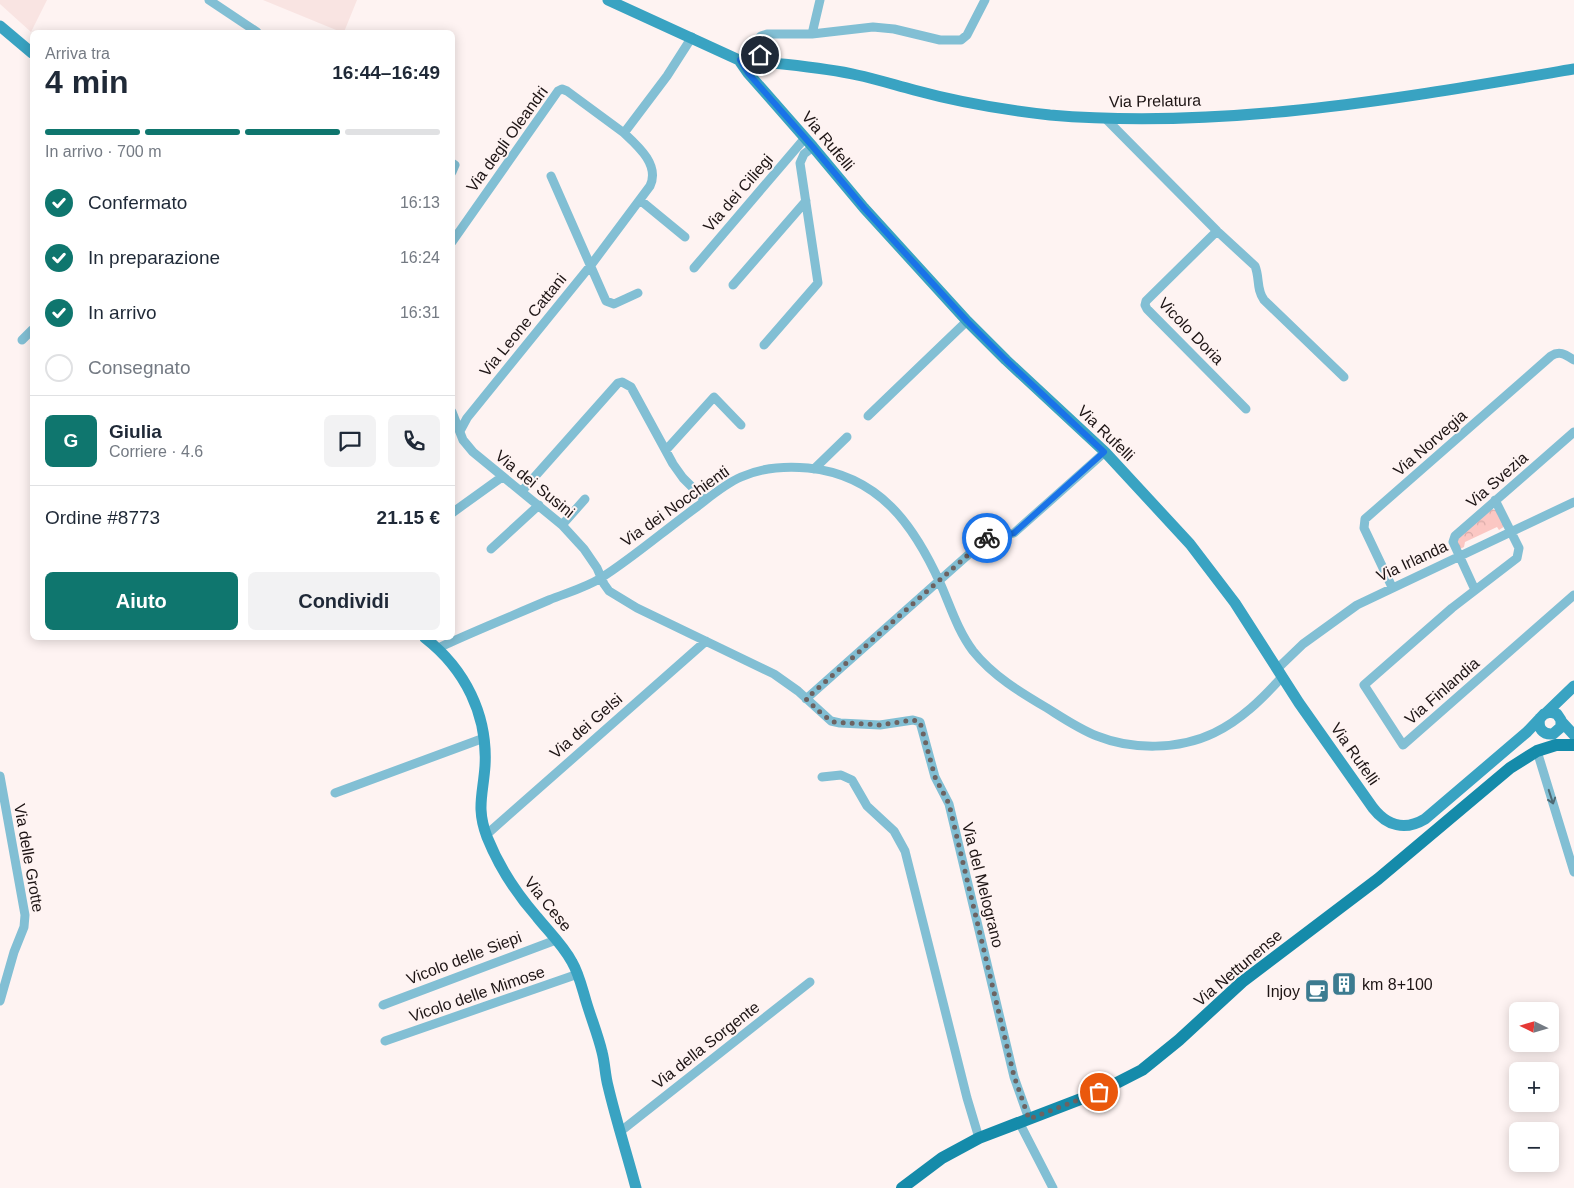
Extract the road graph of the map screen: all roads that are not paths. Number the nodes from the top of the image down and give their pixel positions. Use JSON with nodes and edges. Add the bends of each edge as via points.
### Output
{"nodes":[{"id":1,"x":209,"y":0,"type":"edge"},
{"id":2,"x":608,"y":0,"type":"edge"},
{"id":3,"x":820,"y":0,"type":"edge"},
{"id":4,"x":985,"y":0,"type":"edge"},
{"id":5,"x":0,"y":27,"type":"edge"},
{"id":6,"x":254,"y":30,"type":"edge"},
{"id":7,"x":812,"y":34,"type":"junction"},
{"id":8,"x":692,"y":37,"type":"junction"},
{"id":9,"x":30,"y":51,"type":"edge"},
{"id":10,"x":740,"y":60,"type":"junction"},
{"id":11,"x":759,"y":61,"type":"junction"},
{"id":12,"x":1574,"y":69,"type":"edge"},
{"id":13,"x":1105,"y":118,"type":"junction"},
{"id":14,"x":624,"y":133,"type":"junction"},
{"id":15,"x":809,"y":142,"type":"junction"},
{"id":16,"x":551,"y":176,"type":"dead end"},
{"id":17,"x":640,"y":200,"type":"junction"},
{"id":18,"x":806,"y":202,"type":"junction"},
{"id":19,"x":1217,"y":231,"type":"junction"},
{"id":20,"x":685,"y":237,"type":"dead end"},
{"id":21,"x":455,"y":238,"type":"edge"},
{"id":22,"x":591,"y":265,"type":"junction"},
{"id":23,"x":694,"y":268,"type":"dead end"},
{"id":24,"x":733,"y":285,"type":"dead end"},
{"id":25,"x":638,"y":293,"type":"dead end"},
{"id":26,"x":967,"y":321,"type":"junction"},
{"id":27,"x":30,"y":332,"type":"edge"},
{"id":28,"x":22,"y":340,"type":"dead end"},
{"id":29,"x":764,"y":344,"type":"dead end"},
{"id":30,"x":1574,"y":360,"type":"edge"},
{"id":31,"x":1344,"y":377,"type":"dead end"},
{"id":32,"x":478,"y":404,"type":"junction"},
{"id":33,"x":1246,"y":409,"type":"dead end"},
{"id":34,"x":455,"y":415,"type":"edge"},
{"id":35,"x":868,"y":416,"type":"dead end"},
{"id":36,"x":455,"y":418,"type":"edge"},
{"id":37,"x":741,"y":425,"type":"dead end"},
{"id":38,"x":460,"y":431,"type":"junction"},
{"id":39,"x":1574,"y":432,"type":"edge"},
{"id":40,"x":846,"y":437,"type":"dead end"},
{"id":41,"x":666,"y":450,"type":"junction"},
{"id":42,"x":1104,"y":452,"type":"junction"},
{"id":43,"x":814,"y":469,"type":"junction"},
{"id":44,"x":502,"y":477,"type":"junction"},
{"id":45,"x":522,"y":492,"type":"junction"},
{"id":46,"x":585,"y":499,"type":"dead end"},
{"id":47,"x":705,"y":500,"type":"junction"},
{"id":48,"x":1495,"y":500,"type":"junction"},
{"id":49,"x":1574,"y":502,"type":"edge"},
{"id":50,"x":539,"y":505,"type":"junction"},
{"id":51,"x":455,"y":511,"type":"edge"},
{"id":52,"x":562,"y":525,"type":"junction"},
{"id":53,"x":1510,"y":532,"type":"junction"},
{"id":54,"x":491,"y":549,"type":"dead end"},
{"id":55,"x":1460,"y":555,"type":"junction"},
{"id":56,"x":601,"y":578,"type":"junction"},
{"id":57,"x":939,"y":580,"type":"junction"},
{"id":58,"x":1392,"y":587,"type":"junction"},
{"id":59,"x":1475,"y":590,"type":"junction"},
{"id":60,"x":1574,"y":595,"type":"edge"},
{"id":61,"x":428,"y":640,"type":"edge"},
{"id":62,"x":706,"y":641,"type":"junction"},
{"id":63,"x":438,"y":648,"type":"junction"},
{"id":64,"x":1280,"y":673,"type":"junction"},
{"id":65,"x":1574,"y":686,"type":"edge"},
{"id":66,"x":806,"y":699,"type":"junction"},
{"id":67,"x":1543,"y":715,"type":"junction"},
{"id":68,"x":1561,"y":722,"type":"junction"},
{"id":69,"x":1526,"y":732,"type":"junction"},
{"id":70,"x":1574,"y":735,"type":"edge"},
{"id":71,"x":484,"y":738,"type":"junction"},
{"id":72,"x":1550,"y":738,"type":"junction"},
{"id":73,"x":1574,"y":745,"type":"edge"},
{"id":74,"x":1537,"y":750,"type":"junction"},
{"id":75,"x":0,"y":776,"type":"edge"},
{"id":76,"x":822,"y":778,"type":"dead end"},
{"id":77,"x":335,"y":793,"type":"dead end"},
{"id":78,"x":486,"y":835,"type":"junction"},
{"id":79,"x":1574,"y":872,"type":"edge"},
{"id":80,"x":556,"y":940,"type":"junction"},
{"id":81,"x":578,"y":974,"type":"junction"},
{"id":82,"x":810,"y":982,"type":"dead end"},
{"id":83,"x":0,"y":1001,"type":"edge"},
{"id":84,"x":383,"y":1005,"type":"dead end"},
{"id":85,"x":386,"y":1041,"type":"dead end"},
{"id":86,"x":1024,"y":1121,"type":"junction"},
{"id":87,"x":621,"y":1131,"type":"junction"},
{"id":88,"x":979,"y":1138,"type":"junction"},
{"id":89,"x":636,"y":1188,"type":"edge"},
{"id":90,"x":902,"y":1188,"type":"edge"},
{"id":91,"x":1052,"y":1188,"type":"edge"}],
"edges":[{"from":1,"to":6,"type":"street"},
{"from":2,"to":8,"type":"street","name":"Via Rufelli"},
{"from":3,"to":7,"type":"street"},
{"from":4,"to":7,"type":"street","via":[[967,35],[959,41],[878,27]]},
{"from":5,"to":9,"type":"street"},
{"from":7,"to":11,"type":"street","via":[[761,36],[755,42],[760,52]]},
{"from":8,"to":10,"type":"street","name":"Via Rufelli"},
{"from":8,"to":14,"type":"street"},
{"from":10,"to":11,"type":"street","name":"Via Prelatura"},
{"from":10,"to":15,"type":"street","name":"Via Rufelli"},
{"from":11,"to":13,"type":"street","name":"Via Prelatura","via":[[857,74],[989,107]]},
{"from":12,"to":13,"type":"street","name":"Via Prelatura","via":[[1373,101],[1278,111],[1199,117]]},
{"from":13,"to":19,"type":"street"},
{"from":14,"to":17,"type":"street","name":"Via Leone Cattani","via":[[642,151],[653,173],[651,184]]},
{"from":14,"to":21,"type":"street","name":"Via degli Oleandri","via":[[567,91],[558,91]]},
{"from":15,"to":18,"type":"street","via":[[801,161]]},
{"from":15,"to":23,"type":"street","name":"Via dei Ciliegi"},
{"from":15,"to":26,"type":"street","name":"Via Rufelli"},
{"from":16,"to":22,"type":"street"},
{"from":17,"to":20,"type":"street"},
{"from":17,"to":22,"type":"street","name":"Via Leone Cattani"},
{"from":18,"to":24,"type":"street"},
{"from":18,"to":29,"type":"street","via":[[818,283]]},
{"from":19,"to":31,"type":"street","via":[[1255,266],[1258,290],[1264,300]]},
{"from":19,"to":33,"type":"street","name":"Vicolo Doria","via":[[1145,305]]},
{"from":22,"to":25,"type":"street","via":[[609,303]]},
{"from":22,"to":32,"type":"street","name":"Via Leone Cattani"},
{"from":26,"to":35,"type":"street"},
{"from":26,"to":42,"type":"street","name":"Via Rufelli"},
{"from":27,"to":28,"type":"street"},
{"from":30,"to":58,"type":"street","name":"Via Norvegia","via":[[1562,353],[1553,355],[1365,520],[1364,528]]},
{"from":32,"to":34,"type":"street","name":"Via Leone Cattani","via":[[468,412]]},
{"from":32,"to":38,"type":"street","name":"Via Leone Cattani","via":[[464,420]]},
{"from":36,"to":38,"type":"street","name":"Via dei Susini"},
{"from":37,"to":41,"type":"street","via":[[714,397]]},
{"from":38,"to":44,"type":"street","name":"Via dei Susini","via":[[472,452]]},
{"from":39,"to":48,"type":"street","name":"Via Svezia"},
{"from":40,"to":43,"type":"street"},
{"from":41,"to":45,"type":"street","via":[[631,387],[620,382]]},
{"from":41,"to":47,"type":"street","via":[[683,478]]},
{"from":42,"to":57,"type":"street","via":[[1016,532],[1012,534],[1002,528],[996,530]]},
{"from":42,"to":64,"type":"street","name":"Via Rufelli","via":[[1207,566]]},
{"from":43,"to":47,"type":"street","name":"Via dei Nocchienti","via":[[788,468],[753,473],[735,480]]},
{"from":43,"to":57,"type":"street","name":"Via dei Nocchienti","via":[[856,482],[887,502],[914,535]]},
{"from":44,"to":45,"type":"street","name":"Via dei Susini"},
{"from":44,"to":51,"type":"street"},
{"from":45,"to":50,"type":"street","name":"Via dei Susini"},
{"from":46,"to":52,"type":"street"},
{"from":47,"to":56,"type":"street","name":"Via dei Nocchienti"},
{"from":48,"to":53,"type":"street"},
{"from":48,"to":55,"type":"street","name":"Via Svezia","via":[[1455,536],[1453,542]]},
{"from":49,"to":53,"type":"street","name":"Via Irlanda"},
{"from":50,"to":52,"type":"street","name":"Via dei Susini"},
{"from":50,"to":54,"type":"street"},
{"from":52,"to":56,"type":"street","name":"Via dei Susini","via":[[581,546]]},
{"from":53,"to":55,"type":"street","name":"Via Irlanda"},
{"from":53,"to":59,"type":"street","name":"Via Finlandia","via":[[1519,548],[1518,557]]},
{"from":55,"to":58,"type":"street","name":"Via Irlanda"},
{"from":55,"to":59,"type":"street"},
{"from":56,"to":62,"type":"street","name":"Via del Melograno","via":[[616,596]]},
{"from":56,"to":63,"type":"street","name":"Via dei Nocchienti"},
{"from":57,"to":64,"type":"street","name":"Via dei Nocchienti","via":[[964,638],[988,667],[1083,730],[1109,740],[1156,746],[1209,735],[1249,710]]},
{"from":57,"to":66,"type":"street"},
{"from":58,"to":64,"type":"street","name":"Via Irlanda","via":[[1348,610],[1303,644]]},
{"from":59,"to":60,"type":"street","name":"Via Finlandia","via":[[1364,685],[1403,745]]},
{"from":61,"to":63,"type":"street","name":"Via Cese"},
{"from":62,"to":66,"type":"street","name":"Via del Melograno","via":[[774,674]]},
{"from":62,"to":78,"type":"street","name":"Via dei Gelsi"},
{"from":63,"to":71,"type":"street","name":"Via Cese","via":[[468,687]]},
{"from":64,"to":69,"type":"street","name":"Via Rufelli","via":[[1373,808],[1387,822],[1398,826],[1413,825],[1430,816]]},
{"from":65,"to":67,"type":"street"},
{"from":65,"to":68,"type":"street","via":[[1565,702]]},
{"from":66,"to":86,"type":"street","name":"Via del Melograno","via":[[833,722],[884,725],[913,720],[921,724],[935,777],[949,804]]},
{"from":67,"to":68,"type":"street","via":[[1553,712]]},
{"from":67,"to":69,"type":"street"},
{"from":67,"to":72,"type":"street","via":[[1539,726]]},
{"from":68,"to":70,"type":"street"},
{"from":68,"to":72,"type":"street","via":[[1562,736]]},
{"from":69,"to":72,"type":"street"},
{"from":71,"to":77,"type":"street"},
{"from":71,"to":78,"type":"street","name":"Via Cese","via":[[480,808]]},
{"from":72,"to":73,"type":"main road","name":"Via Nettunense"},
{"from":72,"to":74,"type":"main road","name":"Via Nettunense"},
{"from":74,"to":79,"type":"street","one_way":true},
{"from":74,"to":86,"type":"main road","name":"Via Nettunense","via":[[1495,780],[1378,879],[1242,982],[1149,1065],[1099,1092]]},
{"from":75,"to":83,"type":"street","name":"Via delle Grotte","via":[[26,915]]},
{"from":76,"to":88,"type":"street","via":[[841,775],[852,780],[867,806],[894,831],[905,851]]},
{"from":78,"to":80,"type":"street","name":"Via Cese","via":[[508,880]]},
{"from":80,"to":81,"type":"street","name":"Via Cese"},
{"from":80,"to":84,"type":"street","name":"Vicolo delle Siepi"},
{"from":81,"to":85,"type":"street","name":"Vicolo delle Mimose"},
{"from":81,"to":87,"type":"street","name":"Via Cese","via":[[599,1040]]},
{"from":82,"to":87,"type":"street","name":"Via della Sorgente"},
{"from":86,"to":88,"type":"main road","name":"Via Nettunense"},
{"from":86,"to":91,"type":"street","name":"Via del Melograno"},
{"from":87,"to":89,"type":"street","name":"Via Cese"},
{"from":88,"to":90,"type":"main road","name":"Via Nettunense","via":[[942,1158]]}]}
